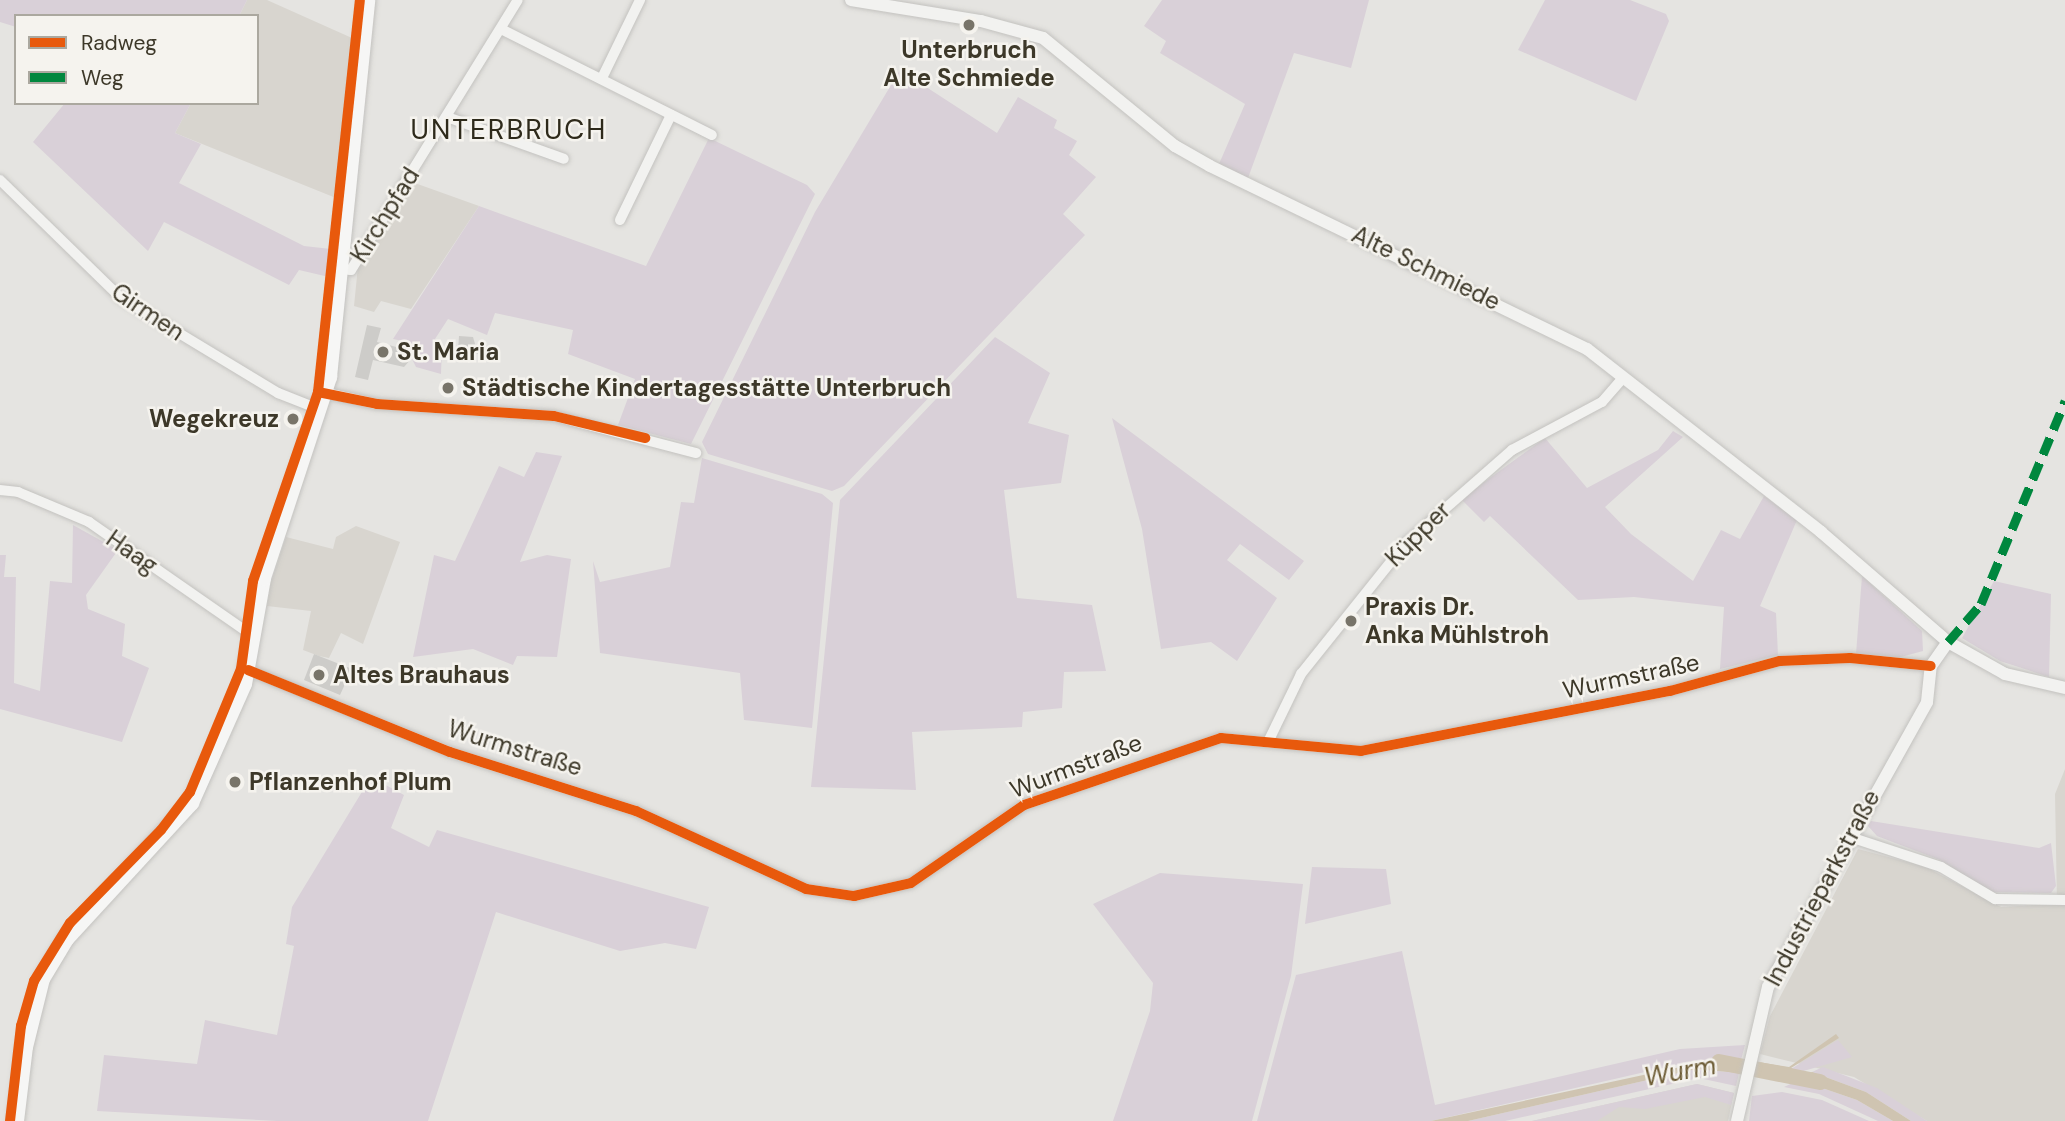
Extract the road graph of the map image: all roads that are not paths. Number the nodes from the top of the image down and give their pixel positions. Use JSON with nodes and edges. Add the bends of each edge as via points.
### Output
{"nodes":[{"id":1,"x":367,"y":0,"type":"edge"},
{"id":2,"x":518,"y":0,"type":"edge"},
{"id":3,"x":640,"y":0,"type":"edge"},
{"id":4,"x":851,"y":0,"type":"edge"},
{"id":5,"x":501,"y":29,"type":"junction"},
{"id":6,"x":602,"y":78,"type":"junction"},
{"id":7,"x":671,"y":115,"type":"junction"},
{"id":8,"x":447,"y":117,"type":"junction"},
{"id":9,"x":712,"y":135,"type":"dead end"},
{"id":10,"x":564,"y":159,"type":"dead end"},
{"id":11,"x":0,"y":180,"type":"edge"},
{"id":12,"x":620,"y":220,"type":"dead end"},
{"id":13,"x":341,"y":270,"type":"junction"},
{"id":14,"x":1622,"y":379,"type":"junction"},
{"id":15,"x":326,"y":393,"type":"junction"},
{"id":16,"x":321,"y":410,"type":"junction"},
{"id":17,"x":696,"y":453,"type":"dead end"},
{"id":18,"x":0,"y":490,"type":"edge"},
{"id":19,"x":253,"y":636,"type":"junction"},
{"id":20,"x":1948,"y":642,"type":"junction"},
{"id":21,"x":1931,"y":666,"type":"junction"},
{"id":22,"x":248,"y":670,"type":"junction"},
{"id":23,"x":2065,"y":688,"type":"edge"},
{"id":24,"x":1268,"y":742,"type":"junction"},
{"id":25,"x":1850,"y":837,"type":"junction"},
{"id":26,"x":2065,"y":900,"type":"edge"},
{"id":27,"x":16,"y":1121,"type":"edge"},
{"id":28,"x":1737,"y":1121,"type":"edge"}],
"edges":[{"from":1,"to":13,"type":"main road"},
{"from":2,"to":5,"type":"street","name":"Kirchpfad"},
{"from":3,"to":6,"type":"street"},
{"from":4,"to":14,"type":"street","name":"Alte Schmiede","via":[[981,21],[1043,38],[1186,153],[1560,333]]},
{"from":5,"to":6,"type":"street"},
{"from":5,"to":8,"type":"street","name":"Kirchpfad"},
{"from":6,"to":7,"type":"street"},
{"from":7,"to":9,"type":"street"},
{"from":7,"to":12,"type":"street"},
{"from":8,"to":10,"type":"street"},
{"from":8,"to":13,"type":"street","name":"Kirchpfad","via":[[351,270]]},
{"from":11,"to":16,"type":"street","name":"Girmen","via":[[121,298],[278,393]]},
{"from":13,"to":15,"type":"main road"},
{"from":14,"to":20,"type":"street","name":"Alte Schmiede","via":[[1821,532]]},
{"from":14,"to":24,"type":"street","name":"Küpper","via":[[1602,402],[1512,450],[1406,543],[1301,674]]},
{"from":15,"to":16,"type":"main road"},
{"from":15,"to":17,"type":"street","via":[[377,404],[554,415]]},
{"from":16,"to":19,"type":"main road","via":[[263,578]]},
{"from":18,"to":19,"type":"street","name":"Haag","via":[[18,492],[89,522]]},
{"from":19,"to":22,"type":"main road"},
{"from":20,"to":21,"type":"street"},
{"from":20,"to":23,"type":"street","name":"Alte Schmiede","via":[[2005,674]]},
{"from":21,"to":24,"type":"street","name":"Wurmstraße","via":[[1850,658],[1780,661],[1670,691],[1361,751]]},
{"from":21,"to":25,"type":"street","name":"Industrieparkstraße","via":[[1927,702]]},
{"from":22,"to":24,"type":"street","name":"Wurmstraße","via":[[450,751],[615,803],[825,895],[864,895],[911,883],[1024,805],[1185,747],[1221,738]]},
{"from":22,"to":27,"type":"main road","via":[[227,731],[191,803],[66,939],[42,978],[27,1034]]},
{"from":25,"to":26,"type":"street","via":[[1941,867],[1995,899]]},
{"from":25,"to":28,"type":"street","name":"Industrieparkstraße","via":[[1768,987]]}]}
